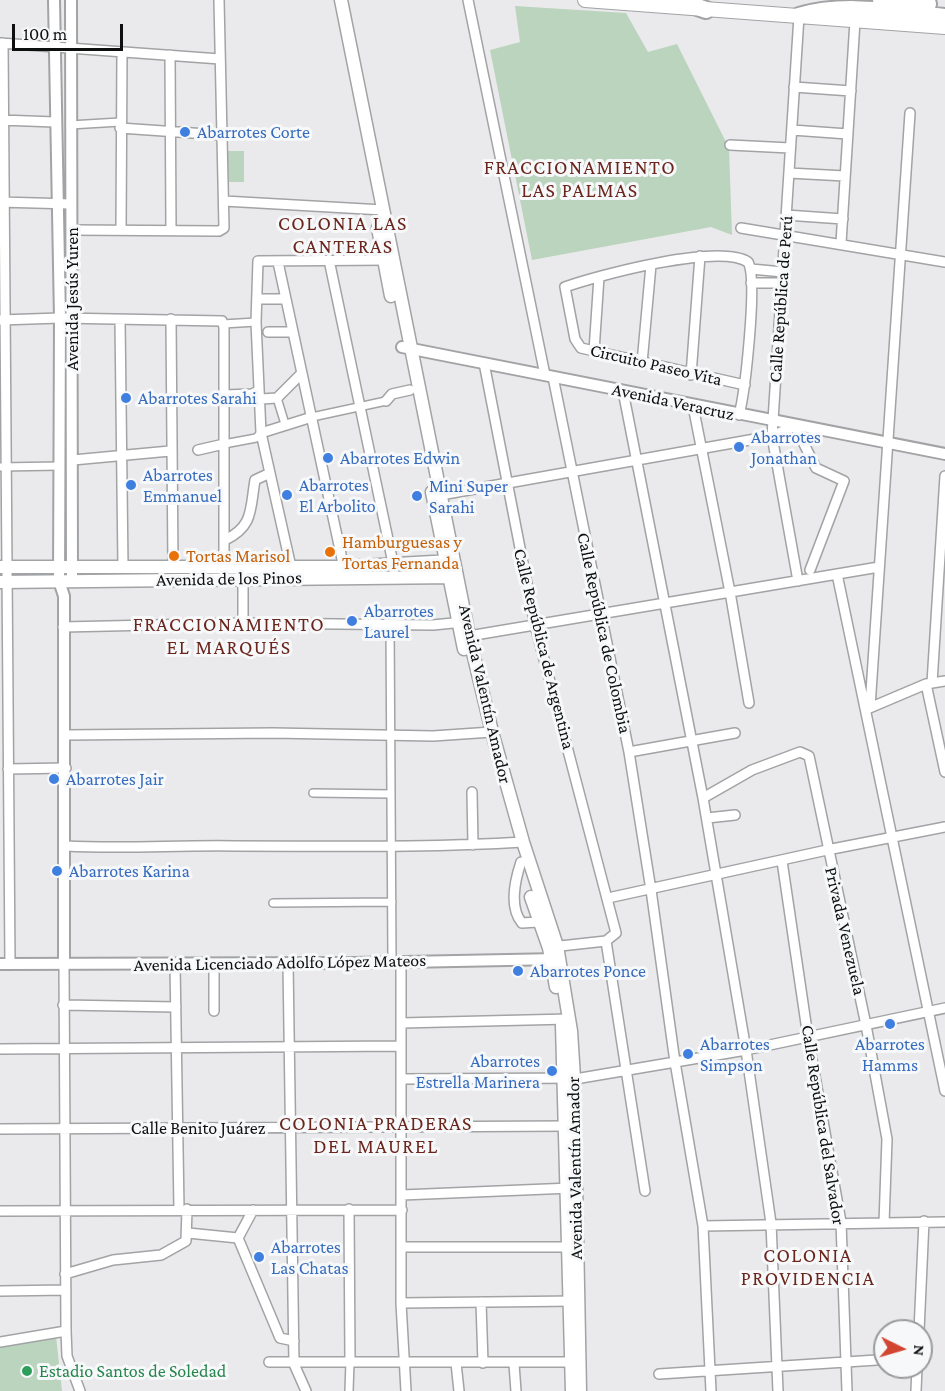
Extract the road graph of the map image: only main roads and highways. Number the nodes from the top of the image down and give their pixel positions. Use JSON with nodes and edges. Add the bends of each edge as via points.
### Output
{"nodes":[{"id":1,"x":333,"y":0,"type":"edge"},
{"id":2,"x":341,"y":0,"type":"edge"},
{"id":3,"x":585,"y":0,"type":"edge"},
{"id":4,"x":678,"y":0,"type":"edge"},
{"id":5,"x":881,"y":0,"type":"edge"},
{"id":6,"x":945,"y":6,"type":"edge"},
{"id":7,"x":706,"y":10,"type":"junction"},
{"id":8,"x":799,"y":16,"type":"junction"},
{"id":9,"x":945,"y":17,"type":"edge"},
{"id":10,"x":945,"y":27,"type":"edge"},
{"id":11,"x":379,"y":209,"type":"junction"},
{"id":12,"x":406,"y":347,"type":"junction"},
{"id":13,"x":437,"y":496,"type":"junction"},
{"id":14,"x":450,"y":561,"type":"junction"},
{"id":15,"x":4,"y":567,"type":"edge"},
{"id":16,"x":345,"y":572,"type":"junction"},
{"id":17,"x":243,"y":573,"type":"junction"},
{"id":18,"x":453,"y":577,"type":"junction"},
{"id":19,"x":4,"y":582,"type":"edge"},
{"id":20,"x":519,"y":842,"type":"junction"},
{"id":21,"x":554,"y":953,"type":"junction"},
{"id":22,"x":574,"y":1363,"type":"junction"},
{"id":23,"x":572,"y":1391,"type":"edge"},
{"id":24,"x":580,"y":1391,"type":"edge"}],
"edges":[{"from":1,"to":11,"type":"main road","name":"Avenida Valentín Amador"},
{"from":2,"to":11,"type":"main road","name":"Avenida Valentín Amador"},
{"from":3,"to":7,"type":"main road"},
{"from":4,"to":7,"type":"highway"},
{"from":5,"to":6,"type":"highway"},
{"from":7,"to":8,"type":"main road"},
{"from":8,"to":9,"type":"highway","via":[[819,10],[850,9]]},
{"from":8,"to":10,"type":"main road"},
{"from":11,"to":12,"type":"main road","name":"Avenida Valentín Amador"},
{"from":12,"to":13,"type":"main road","name":"Avenida Valentín Amador"},
{"from":12,"to":13,"type":"main road","name":"Avenida Valentín Amador","via":[[410,390]]},
{"from":13,"to":14,"type":"main road","name":"Avenida Valentín Amador"},
{"from":14,"to":16,"type":"main road","name":"Avenida de los Pinos","via":[[393,563]]},
{"from":14,"to":18,"type":"main road","name":"Avenida Valentín Amador"},
{"from":15,"to":17,"type":"main road","name":"Avenida de los Pinos","via":[[224,567]]},
{"from":16,"to":17,"type":"main road","name":"Avenida de los Pinos"},
{"from":16,"to":17,"type":"main road","name":"Avenida de los Pinos","via":[[291,567]]},
{"from":16,"to":18,"type":"main road","name":"Avenida de los Pinos"},
{"from":17,"to":19,"type":"main road","name":"Avenida de los Pinos"},
{"from":18,"to":20,"type":"main road","name":"Avenida Valentín Amador"},
{"from":20,"to":21,"type":"main road","name":"Avenida Valentín Amador"},
{"from":20,"to":21,"type":"main road","name":"Avenida Valentín Amador","via":[[538,922]]},
{"from":21,"to":22,"type":"main road","name":"Avenida Valentín Amador","via":[[566,1019],[569,1078]]},
{"from":22,"to":23,"type":"main road","name":"Avenida Valentín Amador"},
{"from":22,"to":24,"type":"main road","name":"Avenida Valentín Amador"}]}
